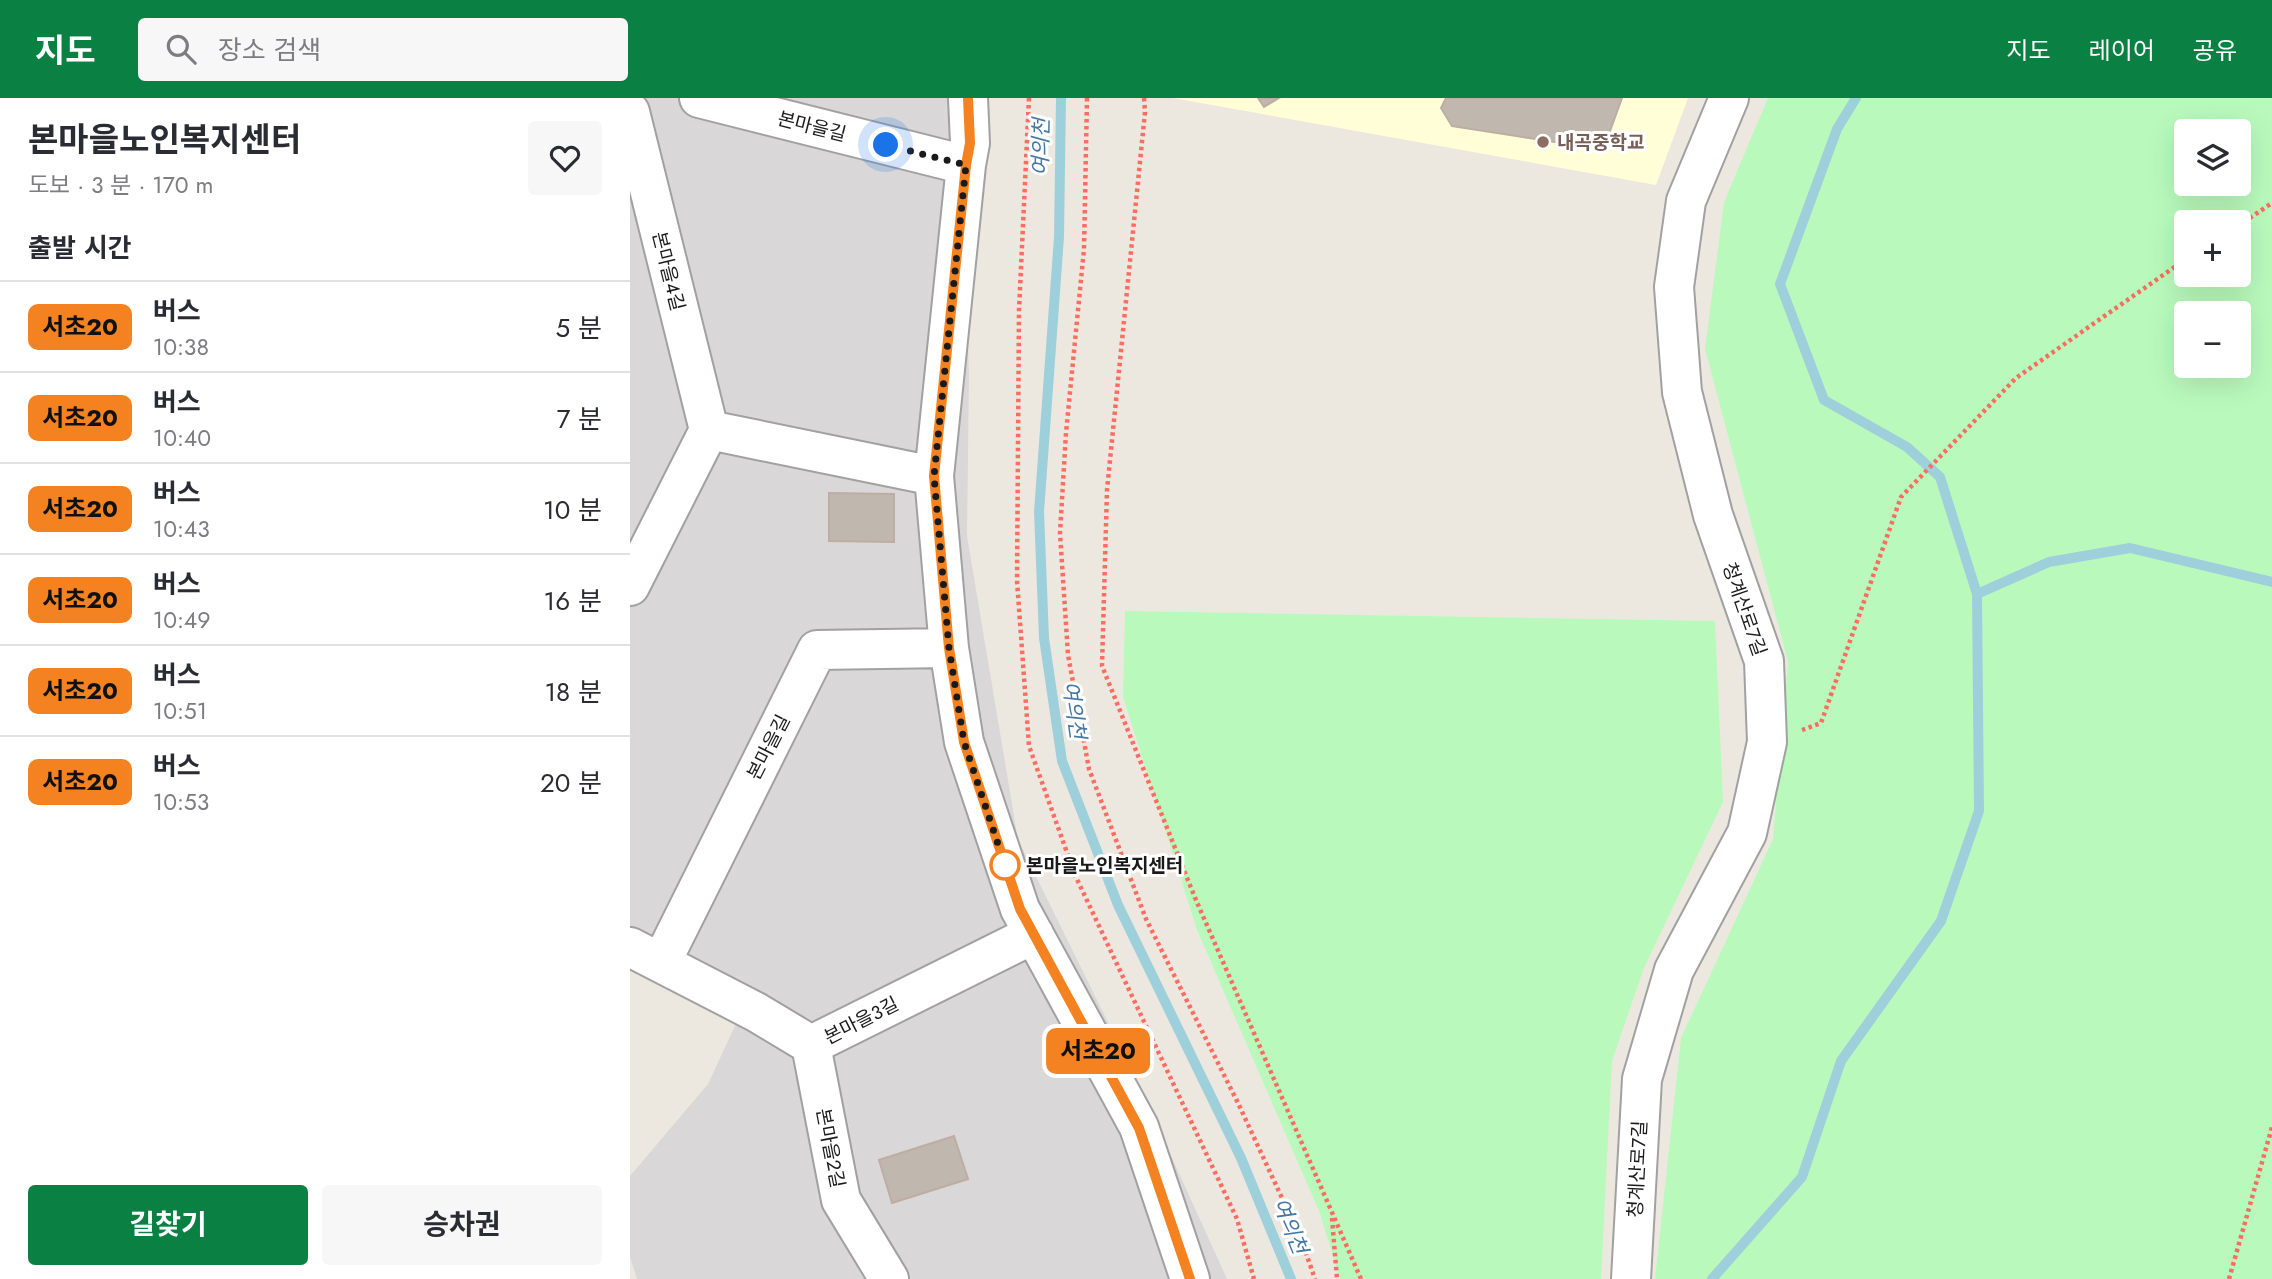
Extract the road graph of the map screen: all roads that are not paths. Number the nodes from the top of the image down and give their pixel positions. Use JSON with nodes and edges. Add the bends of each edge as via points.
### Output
{"nodes":[{"id":1,"x":699,"y":98,"type":"edge"},
{"id":2,"x":968,"y":98,"type":"edge"},
{"id":3,"x":1729,"y":98,"type":"edge"},
{"id":4,"x":630,"y":112,"type":"edge"},
{"id":5,"x":966,"y":165,"type":"junction"},
{"id":6,"x":709,"y":430,"type":"junction"},
{"id":7,"x":934,"y":476,"type":"junction"},
{"id":8,"x":630,"y":586,"type":"edge"},
{"id":9,"x":949,"y":648,"type":"junction"},
{"id":10,"x":1027,"y":937,"type":"junction"},
{"id":11,"x":645,"y":955,"type":"edge"},
{"id":12,"x":811,"y":1045,"type":"junction"},
{"id":13,"x":889,"y":1279,"type":"edge"},
{"id":14,"x":1190,"y":1279,"type":"edge"},
{"id":15,"x":1631,"y":1279,"type":"edge"}],
"edges":[{"from":1,"to":5,"type":"street","name":"본마을길"},
{"from":2,"to":5,"type":"street"},
{"from":3,"to":15,"type":"street","name":"청계산로7길","via":[[1686,201],[1674,287],[1682,393],[1713,515],[1764,661],[1767,742],[1747,833],[1674,970],[1642,1079]]},
{"from":4,"to":6,"type":"street","name":"본마을4길"},
{"from":5,"to":7,"type":"street"},
{"from":6,"to":7,"type":"street"},
{"from":6,"to":8,"type":"street"},
{"from":7,"to":9,"type":"street"},
{"from":9,"to":10,"type":"street","via":[[964,742]]},
{"from":9,"to":11,"type":"street","name":"본마을길","via":[[817,650]]},
{"from":10,"to":12,"type":"street","name":"본마을3길"},
{"from":10,"to":14,"type":"street","via":[[1139,1128]]},
{"from":11,"to":12,"type":"street","name":"본마을3길"},
{"from":12,"to":13,"type":"street","name":"본마을2길","via":[[841,1200]]}]}
